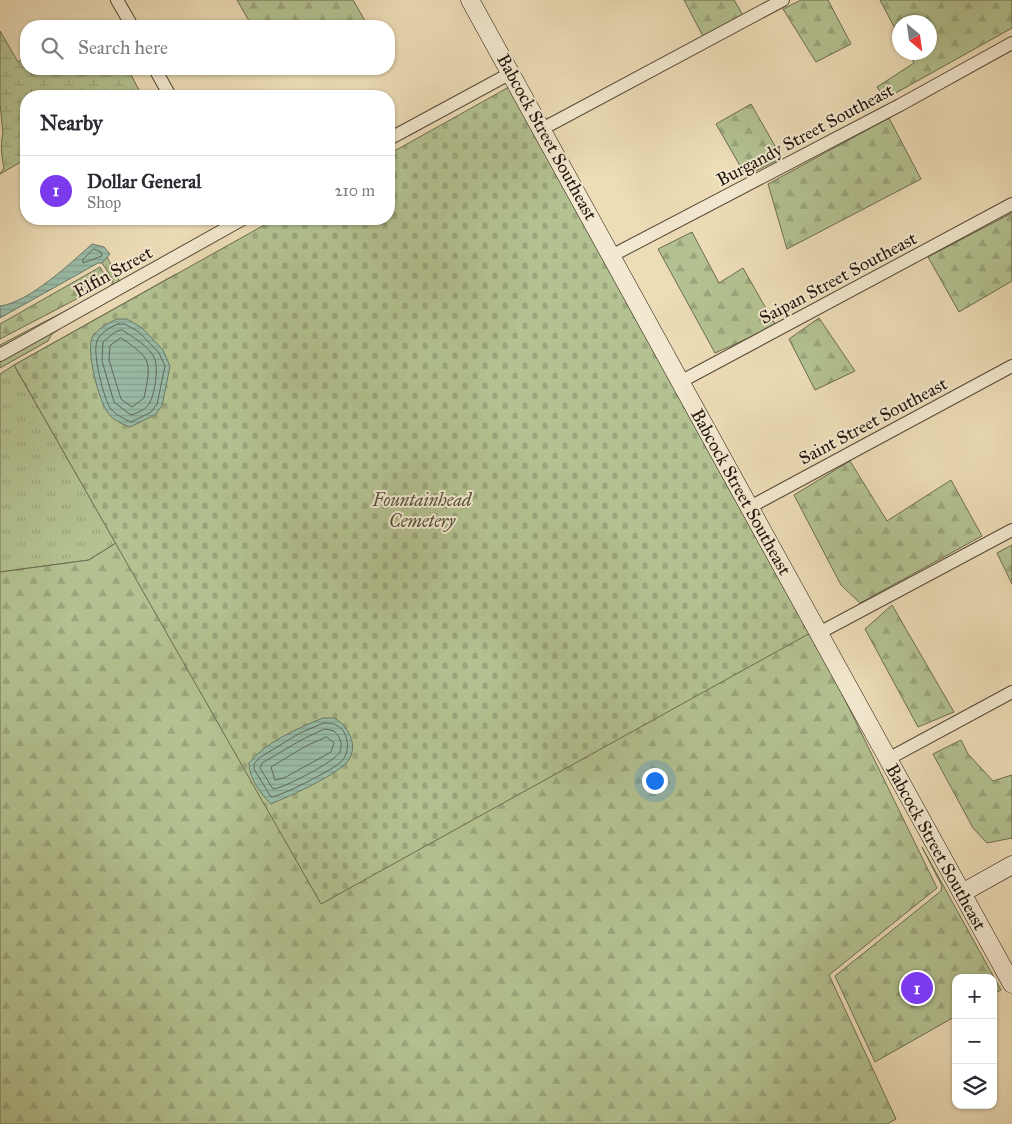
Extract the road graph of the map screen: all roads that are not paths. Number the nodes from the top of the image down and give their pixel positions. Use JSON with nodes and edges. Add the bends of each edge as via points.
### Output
{"nodes":[{"id":1,"x":117,"y":0,"type":"edge"},
{"id":2,"x":783,"y":0,"type":"edge"},
{"id":3,"x":476,"y":2,"type":"edge"},
{"id":4,"x":129,"y":20,"type":"edge"},
{"id":5,"x":1012,"y":43,"type":"edge"},
{"id":6,"x":511,"y":73,"type":"junction"},
{"id":7,"x":158,"y":75,"type":"edge"},
{"id":8,"x":167,"y":90,"type":"edge"},
{"id":9,"x":542,"y":129,"type":"junction"},
{"id":10,"x":395,"y":136,"type":"edge"},
{"id":11,"x":1012,"y":204,"type":"edge"},
{"id":12,"x":230,"y":225,"type":"edge"},
{"id":13,"x":613,"y":255,"type":"junction"},
{"id":14,"x":0,"y":355,"type":"edge"},
{"id":15,"x":1012,"y":366,"type":"edge"},
{"id":16,"x":680,"y":382,"type":"junction"},
{"id":17,"x":750,"y":507,"type":"junction"},
{"id":18,"x":1012,"y":530,"type":"edge"},
{"id":19,"x":819,"y":633,"type":"junction"},
{"id":20,"x":1012,"y":692,"type":"edge"},
{"id":21,"x":888,"y":759,"type":"junction"},
{"id":22,"x":1012,"y":865,"type":"edge"},
{"id":23,"x":962,"y":893,"type":"junction"},
{"id":24,"x":1012,"y":984,"type":"edge"}],
"edges":[{"from":1,"to":4,"type":"street"},
{"from":2,"to":9,"type":"street"},
{"from":3,"to":6,"type":"main road","name":"Babcock Street Southeast"},
{"from":5,"to":13,"type":"street","name":"Burgandy Street Southeast","via":[[900,106]]},
{"from":6,"to":9,"type":"main road","name":"Babcock Street Southeast"},
{"from":6,"to":10,"type":"street"},
{"from":7,"to":8,"type":"street"},
{"from":9,"to":13,"type":"main road","name":"Babcock Street Southeast"},
{"from":11,"to":16,"type":"street","name":"Saipan Street Southeast"},
{"from":12,"to":14,"type":"street","name":"Elfin Street"},
{"from":13,"to":16,"type":"main road","name":"Babcock Street Southeast"},
{"from":15,"to":17,"type":"street","name":"Saint Street Southeast"},
{"from":16,"to":17,"type":"main road","name":"Babcock Street Southeast"},
{"from":17,"to":19,"type":"main road","name":"Babcock Street Southeast"},
{"from":18,"to":19,"type":"street"},
{"from":19,"to":21,"type":"main road","name":"Babcock Street Southeast"},
{"from":20,"to":21,"type":"street"},
{"from":21,"to":23,"type":"main road","name":"Babcock Street Southeast"},
{"from":22,"to":23,"type":"main road"},
{"from":23,"to":24,"type":"main road","name":"Babcock Street Southeast"}]}
